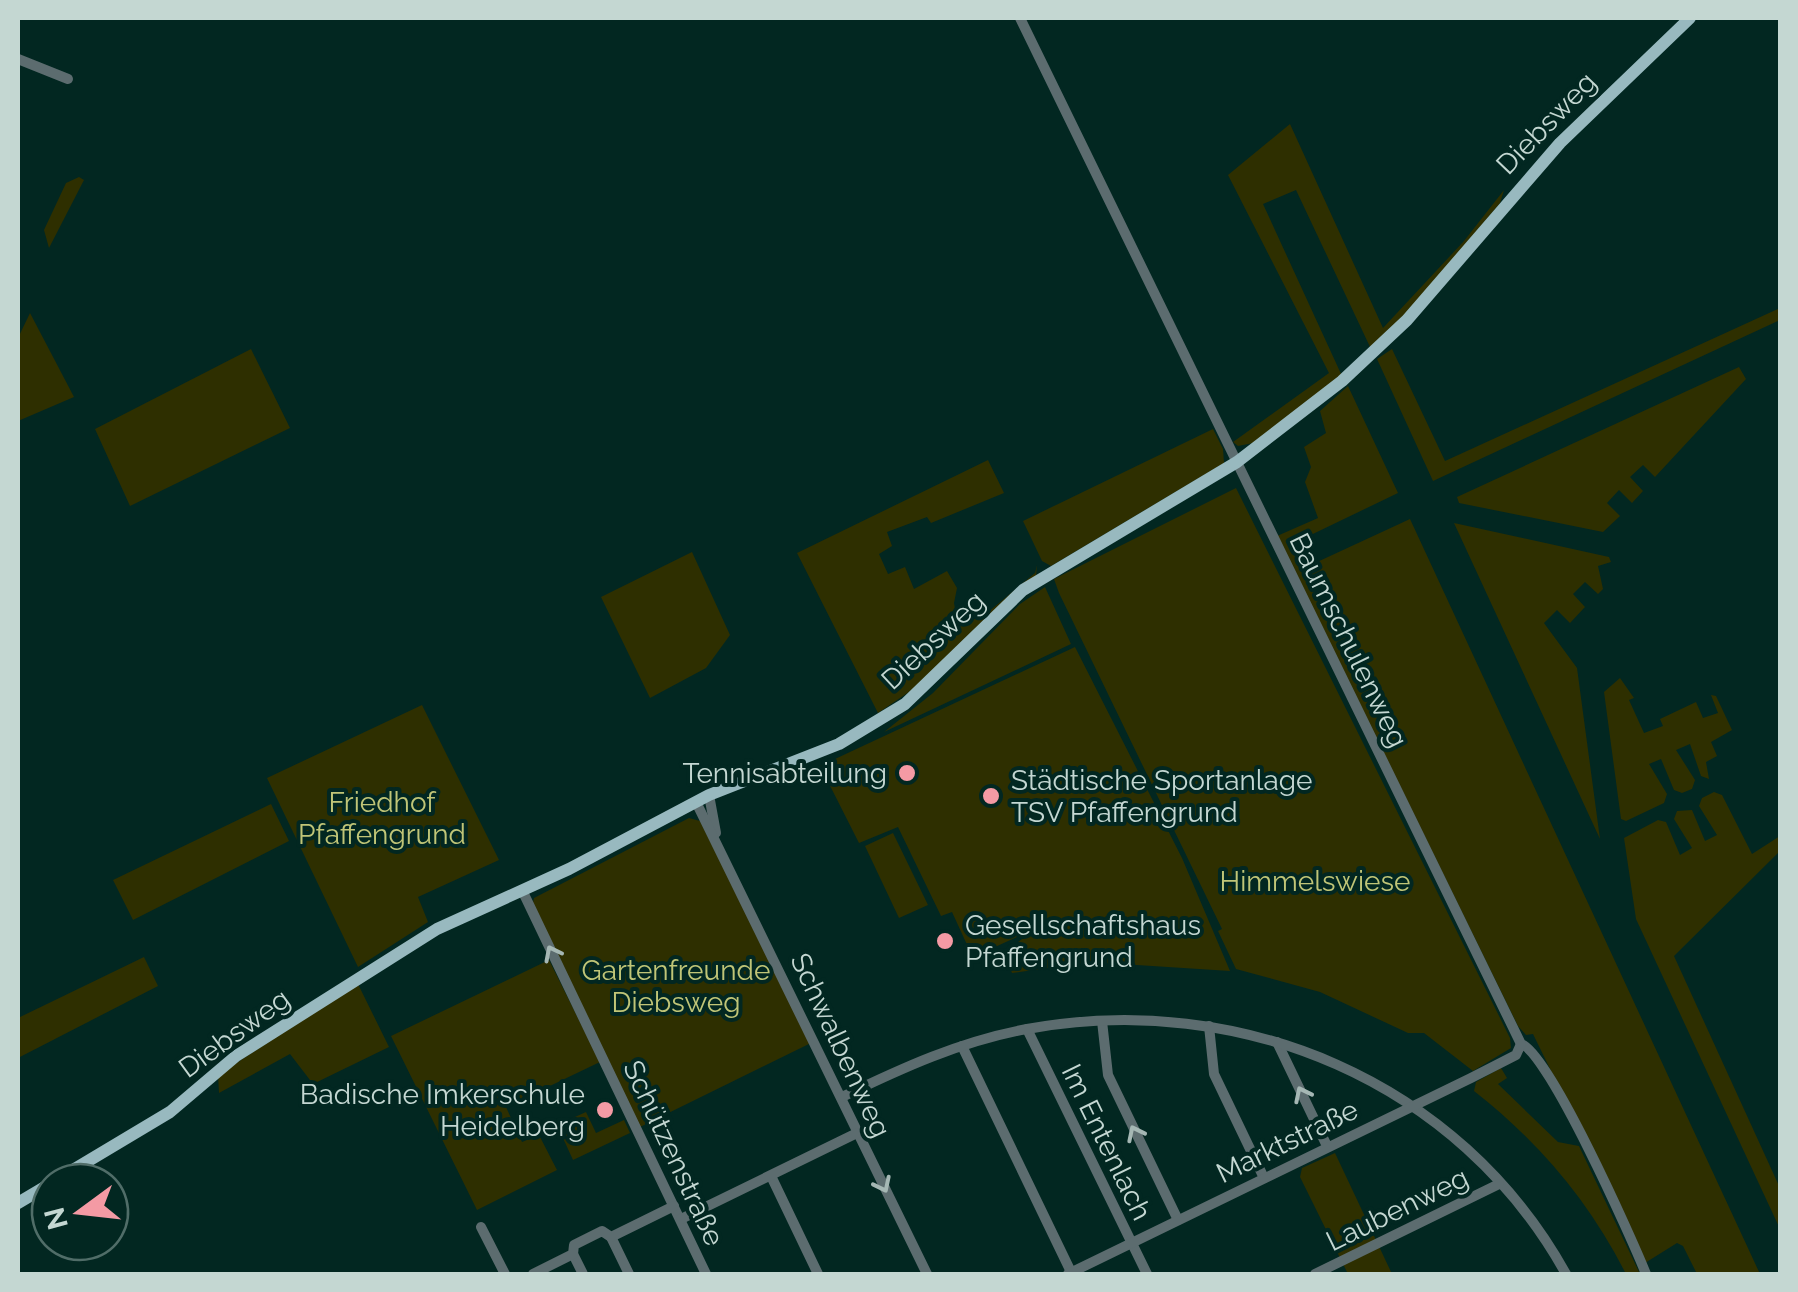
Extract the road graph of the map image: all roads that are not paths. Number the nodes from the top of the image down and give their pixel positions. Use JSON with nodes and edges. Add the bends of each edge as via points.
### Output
{"nodes":[{"id":1,"x":1020,"y":18,"type":"edge"},
{"id":2,"x":1690,"y":18,"type":"edge"},
{"id":3,"x":18,"y":59,"type":"edge"},
{"id":4,"x":68,"y":79,"type":"dead end"},
{"id":5,"x":1237,"y":462,"type":"junction"},
{"id":6,"x":702,"y":802,"type":"junction"},
{"id":7,"x":522,"y":890,"type":"junction"},
{"id":8,"x":1102,"y":1020,"type":"junction"},
{"id":9,"x":1209,"y":1026,"type":"junction"},
{"id":10,"x":1027,"y":1029,"type":"junction"},
{"id":11,"x":1277,"y":1042,"type":"junction"},
{"id":12,"x":1521,"y":1044,"type":"junction"},
{"id":13,"x":962,"y":1046,"type":"junction"},
{"id":14,"x":842,"y":1097,"type":"junction"},
{"id":15,"x":1414,"y":1103,"type":"junction"},
{"id":16,"x":857,"y":1133,"type":"junction"},
{"id":17,"x":1327,"y":1146,"type":"junction"},
{"id":18,"x":86,"y":1162,"type":"edge"},
{"id":19,"x":771,"y":1176,"type":"junction"},
{"id":20,"x":1264,"y":1178,"type":"junction"},
{"id":21,"x":1499,"y":1184,"type":"junction"},
{"id":22,"x":674,"y":1206,"type":"junction"},
{"id":23,"x":681,"y":1220,"type":"junction"},
{"id":24,"x":1178,"y":1220,"type":"junction"},
{"id":25,"x":482,"y":1227,"type":"dead end"},
{"id":26,"x":611,"y":1236,"type":"junction"},
{"id":27,"x":1132,"y":1243,"type":"junction"},
{"id":28,"x":572,"y":1254,"type":"junction"},
{"id":29,"x":1562,"y":1273,"type":"edge"},
{"id":30,"x":505,"y":1274,"type":"edge"},
{"id":31,"x":533,"y":1274,"type":"edge"},
{"id":32,"x":583,"y":1274,"type":"edge"},
{"id":33,"x":629,"y":1274,"type":"edge"},
{"id":34,"x":706,"y":1274,"type":"edge"},
{"id":35,"x":818,"y":1274,"type":"edge"},
{"id":36,"x":927,"y":1274,"type":"edge"},
{"id":37,"x":1071,"y":1274,"type":"edge"},
{"id":38,"x":1147,"y":1274,"type":"edge"},
{"id":39,"x":1315,"y":1274,"type":"edge"},
{"id":40,"x":1646,"y":1274,"type":"edge"}],
"edges":[{"from":1,"to":5,"type":"street","name":"Baumschulenweg"},
{"from":2,"to":5,"type":"main road","name":"Diebsweg","via":[[1560,142],[1407,320],[1342,381]]},
{"from":3,"to":4,"type":"street"},
{"from":5,"to":6,"type":"main road","name":"Diebsweg","via":[[1023,590],[937,678],[875,724]]},
{"from":5,"to":12,"type":"street","name":"Baumschulenweg"},
{"from":6,"to":7,"type":"main road","name":"Diebsweg"},
{"from":6,"to":14,"type":"street","name":"Schwalbenweg"},
{"from":7,"to":18,"type":"main road","name":"Diebsweg","via":[[437,929],[360,977],[236,1056],[170,1112]]},
{"from":22,"to":7,"type":"street","name":"Schützenstraße","one_way":true},
{"from":8,"to":9,"type":"street"},
{"from":8,"to":10,"type":"street"},
{"from":24,"to":8,"type":"street","one_way":true,"via":[[1108,1075]]},
{"from":9,"to":11,"type":"street"},
{"from":9,"to":20,"type":"street","via":[[1214,1074]]},
{"from":10,"to":13,"type":"street"},
{"from":10,"to":27,"type":"street","name":"Im Entenlach"},
{"from":11,"to":15,"type":"street"},
{"from":17,"to":11,"type":"street","one_way":true},
{"from":12,"to":15,"type":"street","name":"Marktstraße","via":[[1511,1057]]},
{"from":12,"to":40,"type":"street","name":"Baumschulenweg","via":[[1536,1052],[1556,1084]]},
{"from":13,"to":14,"type":"street"},
{"from":13,"to":37,"type":"street"},
{"from":14,"to":16,"type":"street","name":"Schwalbenweg"},
{"from":15,"to":17,"type":"street","name":"Marktstraße"},
{"from":15,"to":21,"type":"street"},
{"from":16,"to":19,"type":"street"},
{"from":16,"to":36,"type":"street","name":"Schwalbenweg","one_way":true},
{"from":17,"to":20,"type":"street","name":"Marktstraße"},
{"from":19,"to":23,"type":"street"},
{"from":19,"to":35,"type":"street"},
{"from":20,"to":24,"type":"street","name":"Marktstraße"},
{"from":21,"to":29,"type":"street"},
{"from":21,"to":39,"type":"street","name":"Laubenweg"},
{"from":22,"to":23,"type":"street","name":"Schützenstraße"},
{"from":22,"to":26,"type":"street"},
{"from":23,"to":34,"type":"street","name":"Schützenstraße"},
{"from":24,"to":27,"type":"street","name":"Marktstraße"},
{"from":25,"to":30,"type":"street"},
{"from":26,"to":28,"type":"street","via":[[602,1230],[574,1244]]},
{"from":26,"to":33,"type":"street"},
{"from":27,"to":37,"type":"street","name":"Marktstraße"},
{"from":27,"to":38,"type":"street","name":"Im Entenlach"},
{"from":28,"to":31,"type":"street"},
{"from":28,"to":32,"type":"street"}]}
